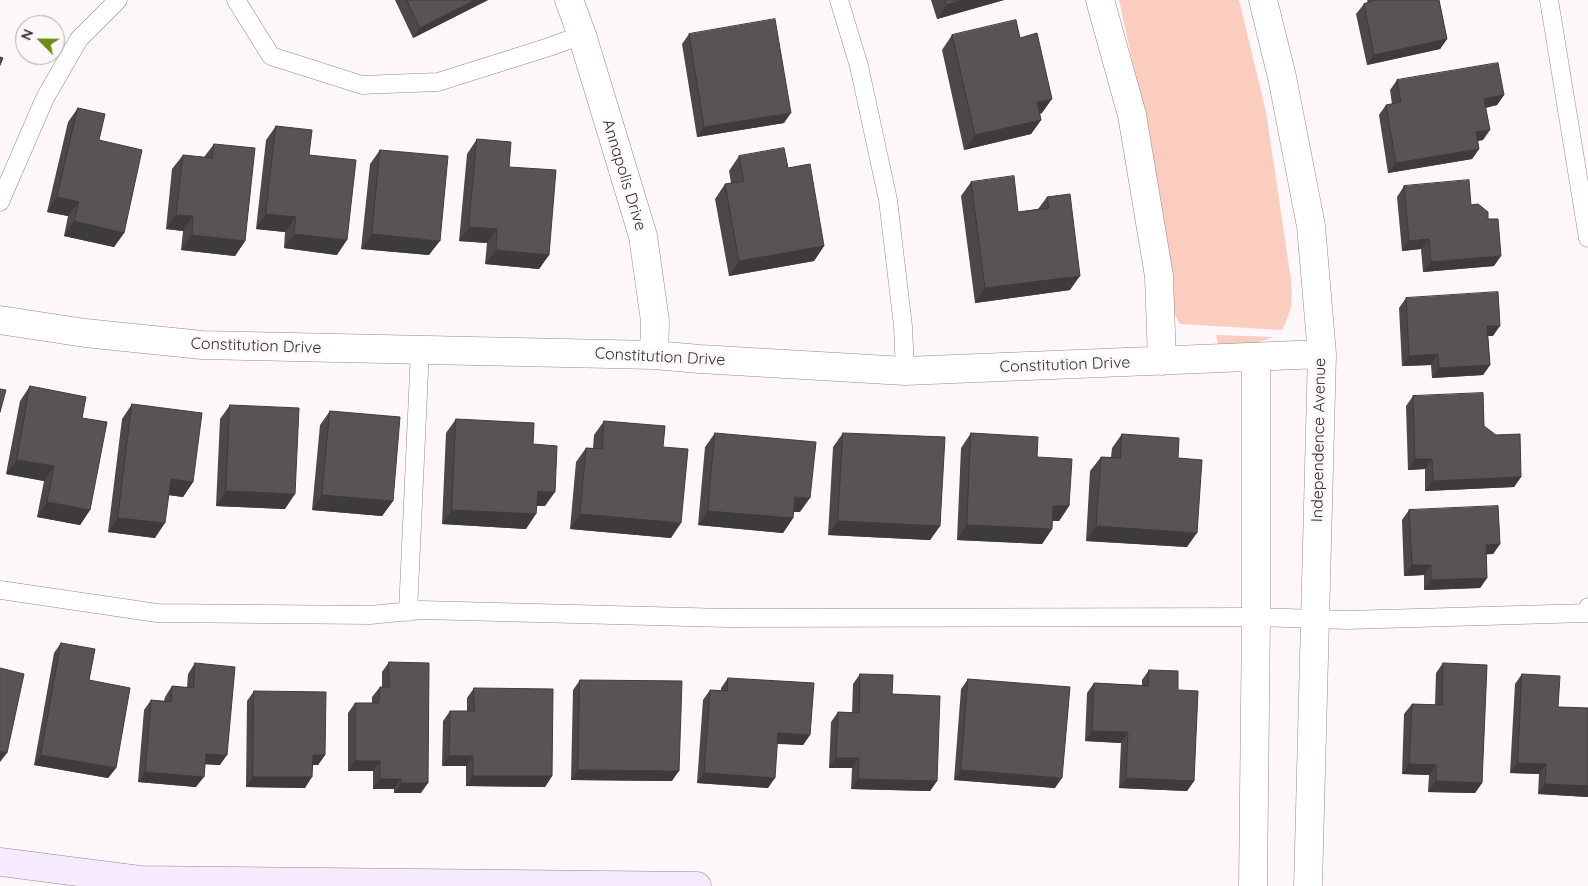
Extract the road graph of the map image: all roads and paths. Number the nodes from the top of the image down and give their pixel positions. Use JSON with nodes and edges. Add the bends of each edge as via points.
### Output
{"nodes":[{"id":1,"x":118,"y":0,"type":"edge"},
{"id":2,"x":236,"y":0,"type":"edge"},
{"id":3,"x":569,"y":0,"type":"edge"},
{"id":4,"x":839,"y":0,"type":"edge"},
{"id":5,"x":1100,"y":0,"type":"edge"},
{"id":6,"x":1263,"y":0,"type":"edge"},
{"id":7,"x":1549,"y":0,"type":"edge"},
{"id":8,"x":582,"y":35,"type":"junction"},
{"id":9,"x":0,"y":202,"type":"edge"},
{"id":10,"x":1588,"y":238,"type":"edge"},
{"id":11,"x":0,"y":320,"type":"edge"},
{"id":12,"x":420,"y":350,"type":"junction"},
{"id":13,"x":1322,"y":354,"type":"junction"},
{"id":14,"x":654,"y":355,"type":"junction"},
{"id":15,"x":1256,"y":357,"type":"junction"},
{"id":16,"x":1162,"y":361,"type":"junction"},
{"id":17,"x":905,"y":371,"type":"junction"},
{"id":18,"x":0,"y":590,"type":"edge"},
{"id":19,"x":1588,"y":607,"type":"edge"},
{"id":20,"x":408,"y":612,"type":"junction"},
{"id":21,"x":1256,"y":617,"type":"junction"},
{"id":22,"x":1314,"y":620,"type":"junction"},
{"id":23,"x":0,"y":862,"type":"edge"},
{"id":24,"x":697,"y":886,"type":"edge"},
{"id":25,"x":1253,"y":886,"type":"edge"},
{"id":26,"x":1308,"y":886,"type":"edge"}],
"edges":[{"from":1,"to":9,"type":"lane","via":[[80,40],[45,98]]},
{"from":2,"to":8,"type":"lane","via":[[271,56],[362,84],[438,82]]},
{"from":3,"to":8,"type":"street","name":"Annapolis Drive"},
{"from":4,"to":17,"type":"lane","via":[[859,66],[888,200]]},
{"from":5,"to":16,"type":"street","via":[[1134,125],[1160,276]]},
{"from":6,"to":13,"type":"street","name":"Independence Avenue","via":[[1282,76],[1311,226]]},
{"from":7,"to":10,"type":"lane"},
{"from":8,"to":14,"type":"street","name":"Annapolis Drive","via":[[643,236],[655,322]]},
{"from":11,"to":12,"type":"street","name":"Constitution Drive","via":[[202,345]]},
{"from":12,"to":14,"type":"street","name":"Constitution Drive"},
{"from":12,"to":20,"type":"lane"},
{"from":13,"to":15,"type":"street","name":"Constitution Drive"},
{"from":13,"to":22,"type":"street","name":"Independence Avenue"},
{"from":14,"to":17,"type":"street","name":"Constitution Drive"},
{"from":15,"to":16,"type":"street","name":"Constitution Drive"},
{"from":15,"to":21,"type":"street"},
{"from":16,"to":17,"type":"street","name":"Constitution Drive"},
{"from":18,"to":20,"type":"lane","via":[[157,613],[370,615]]},
{"from":19,"to":22,"type":"lane","via":[[1587,613]]},
{"from":20,"to":21,"type":"lane","via":[[728,618]]},
{"from":21,"to":22,"type":"lane"},
{"from":21,"to":25,"type":"street"},
{"from":22,"to":26,"type":"street","name":"Independence Avenue"},
{"from":23,"to":24,"type":"main road","via":[[140,880]]}]}
